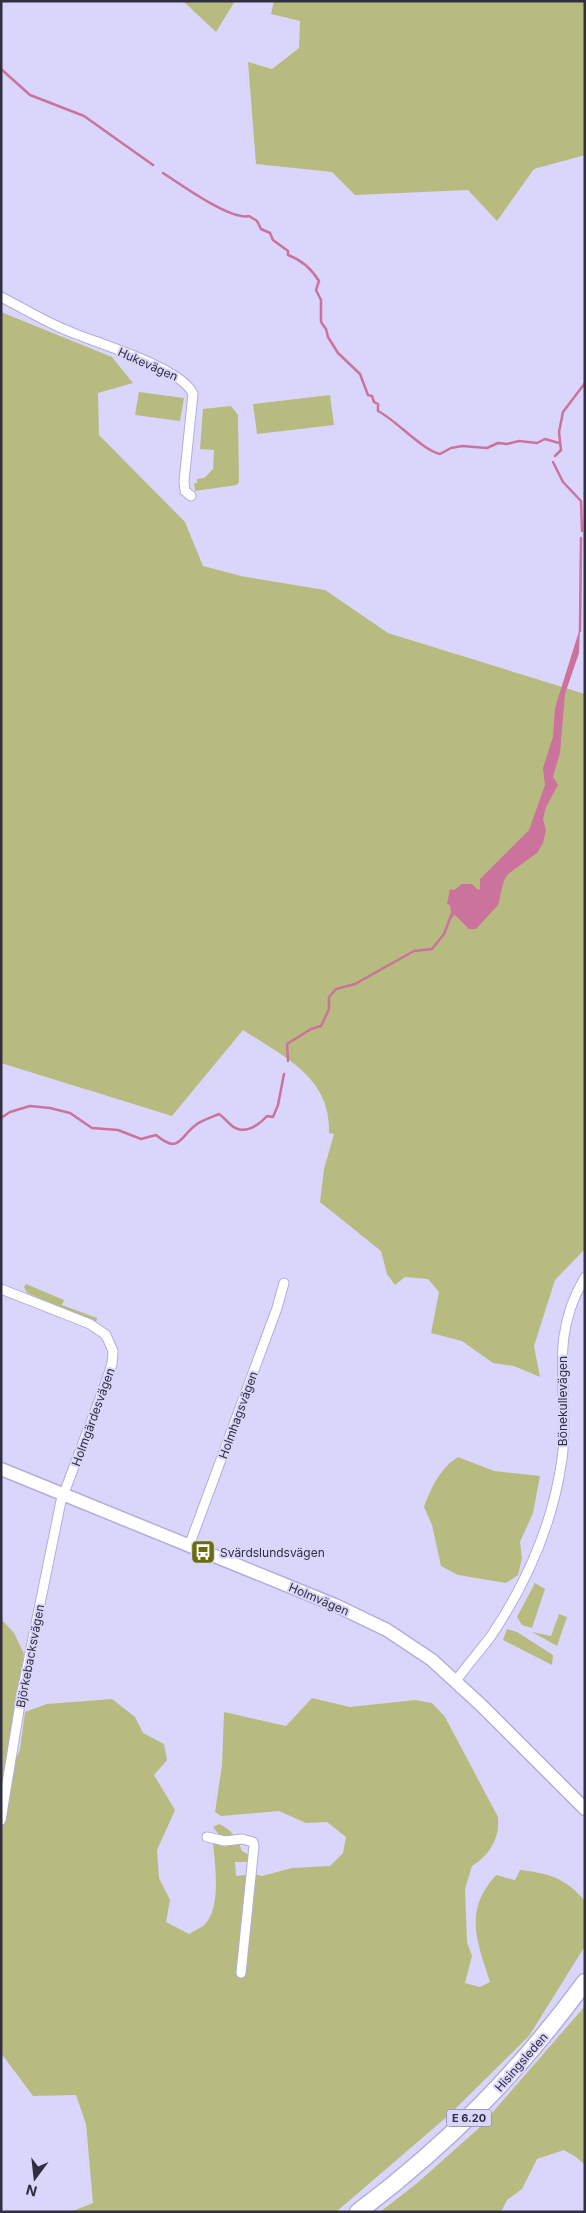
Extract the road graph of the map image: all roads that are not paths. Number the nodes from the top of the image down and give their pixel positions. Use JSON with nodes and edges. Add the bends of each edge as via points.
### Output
{"nodes":[{"id":1,"x":1,"y":297,"type":"edge"},
{"id":2,"x":191,"y":496,"type":"dead end"},
{"id":3,"x":585,"y":1277,"type":"edge"},
{"id":4,"x":284,"y":1283,"type":"dead end"},
{"id":5,"x":1,"y":1289,"type":"edge"},
{"id":6,"x":1,"y":1469,"type":"edge"},
{"id":7,"x":65,"y":1494,"type":"junction"},
{"id":8,"x":189,"y":1546,"type":"junction"},
{"id":9,"x":456,"y":1680,"type":"junction"},
{"id":10,"x":585,"y":1809,"type":"edge"},
{"id":11,"x":1,"y":1820,"type":"edge"},
{"id":12,"x":207,"y":1837,"type":"dead end"},
{"id":13,"x":241,"y":1973,"type":"dead end"},
{"id":14,"x":585,"y":1982,"type":"edge"},
{"id":15,"x":358,"y":2212,"type":"edge"}],
"edges":[{"from":1,"to":2,"type":"street","name":"Hukevägen","via":[[66,330],[179,377],[190,386],[193,394],[184,481],[185,491]]},
{"from":3,"to":9,"type":"street","name":"Bönekullevägen","via":[[571,1306],[564,1332],[561,1362],[562,1456],[545,1534],[513,1602]]},
{"from":4,"to":8,"type":"street","name":"Holmhagsvägen"},
{"from":5,"to":7,"type":"street","name":"Holmgärdesvägen","via":[[90,1324],[106,1336],[112,1347],[110,1371]]},
{"from":6,"to":7,"type":"street","name":"Holmvägen"},
{"from":7,"to":8,"type":"street","name":"Holmvägen"},
{"from":7,"to":11,"type":"street","name":"Björkebacksvägen","via":[[22,1692]]},
{"from":8,"to":9,"type":"street","name":"Holmvägen","via":[[360,1616],[410,1644]]},
{"from":9,"to":10,"type":"street","name":"Holmvägen"},
{"from":12,"to":13,"type":"street","via":[[225,1841],[246,1840],[253,1842],[254,1846]]},
{"from":14,"to":15,"type":"highway","name":"Hisingsleden","number":"E 6.20","via":[[542,2039],[483,2105],[428,2156]]}]}
